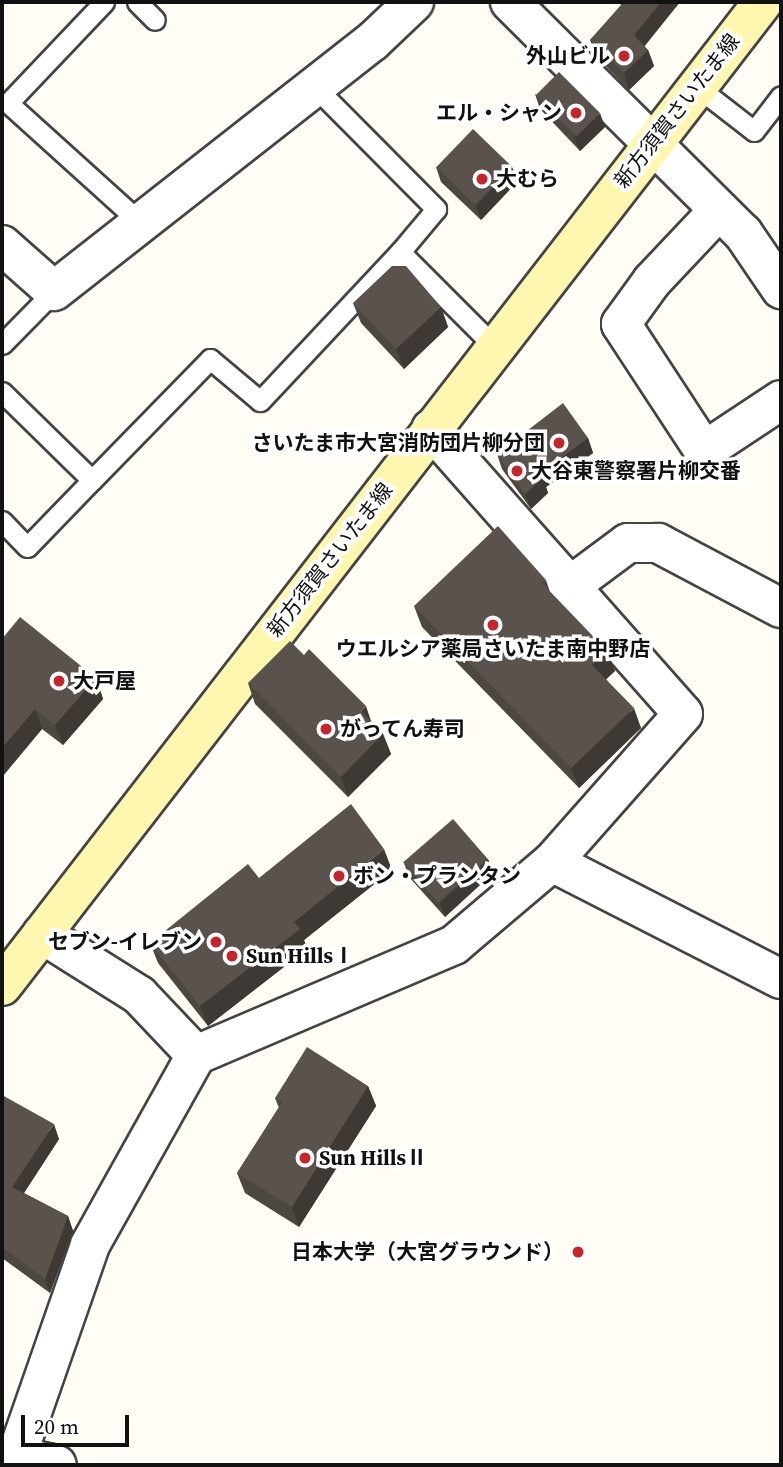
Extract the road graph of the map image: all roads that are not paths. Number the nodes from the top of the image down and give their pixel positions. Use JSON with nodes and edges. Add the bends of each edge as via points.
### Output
{"nodes":[{"id":1,"x":104,"y":2,"type":"edge"},
{"id":2,"x":138,"y":2,"type":"edge"},
{"id":3,"x":414,"y":2,"type":"edge"},
{"id":4,"x":510,"y":2,"type":"edge"},
{"id":5,"x":763,"y":2,"type":"edge"},
{"id":6,"x":155,"y":20,"type":"dead end"},
{"id":7,"x":696,"y":86,"type":"junction"},
{"id":8,"x":315,"y":87,"type":"junction"},
{"id":9,"x":781,"y":96,"type":"edge"},
{"id":10,"x":652,"y":142,"type":"junction"},
{"id":11,"x":719,"y":210,"type":"junction"},
{"id":12,"x":141,"y":223,"type":"junction"},
{"id":13,"x":2,"y":245,"type":"edge"},
{"id":14,"x":400,"y":252,"type":"junction"},
{"id":15,"x":781,"y":289,"type":"edge"},
{"id":16,"x":54,"y":291,"type":"junction"},
{"id":17,"x":2,"y":344,"type":"edge"},
{"id":18,"x":495,"y":347,"type":"junction"},
{"id":19,"x":2,"y":392,"type":"edge"},
{"id":20,"x":781,"y":400,"type":"edge"},
{"id":21,"x":431,"y":429,"type":"junction"},
{"id":22,"x":92,"y":480,"type":"junction"},
{"id":23,"x":2,"y":521,"type":"edge"},
{"id":24,"x":570,"y":586,"type":"junction"},
{"id":25,"x":781,"y":608,"type":"edge"},
{"id":26,"x":552,"y":862,"type":"junction"},
{"id":27,"x":42,"y":934,"type":"junction"},
{"id":28,"x":5,"y":976,"type":"edge"},
{"id":29,"x":781,"y":979,"type":"edge"},
{"id":30,"x":197,"y":1055,"type":"junction"},
{"id":31,"x":9,"y":1454,"type":"edge"},
{"id":32,"x":57,"y":1465,"type":"edge"}],
"edges":[{"from":1,"to":12,"type":"lane","via":[[8,103]]},
{"from":2,"to":6,"type":"lane"},
{"from":3,"to":8,"type":"street"},
{"from":4,"to":10,"type":"street"},
{"from":5,"to":7,"type":"main road","name":"新方須賀さいたま線"},
{"from":7,"to":9,"type":"lane","via":[[754,131]]},
{"from":7,"to":10,"type":"main road","name":"新方須賀さいたま線"},
{"from":8,"to":12,"type":"street"},
{"from":8,"to":14,"type":"lane","via":[[436,209]]},
{"from":10,"to":11,"type":"street"},
{"from":10,"to":18,"type":"main road","name":"新方須賀さいたま線"},
{"from":11,"to":15,"type":"street","via":[[743,233]]},
{"from":11,"to":20,"type":"street","via":[[652,281],[621,324],[704,451]]},
{"from":12,"to":16,"type":"street"},
{"from":13,"to":16,"type":"street"},
{"from":14,"to":18,"type":"lane"},
{"from":14,"to":22,"type":"lane","via":[[260,401],[210,359]]},
{"from":16,"to":17,"type":"lane"},
{"from":18,"to":21,"type":"main road","name":"新方須賀さいたま線"},
{"from":19,"to":22,"type":"lane"},
{"from":21,"to":24,"type":"street"},
{"from":21,"to":27,"type":"main road","name":"新方須賀さいたま線"},
{"from":22,"to":23,"type":"lane","via":[[27,547]]},
{"from":24,"to":25,"type":"street","via":[[628,543],[658,543]]},
{"from":24,"to":26,"type":"street","via":[[683,714]]},
{"from":26,"to":29,"type":"street"},
{"from":26,"to":30,"type":"street","via":[[454,944]]},
{"from":27,"to":28,"type":"main road","name":"新方須賀さいたま線"},
{"from":27,"to":30,"type":"street","via":[[139,995]]},
{"from":30,"to":31,"type":"street","via":[[90,1245]]},
{"from":31,"to":32,"type":"street"}]}
